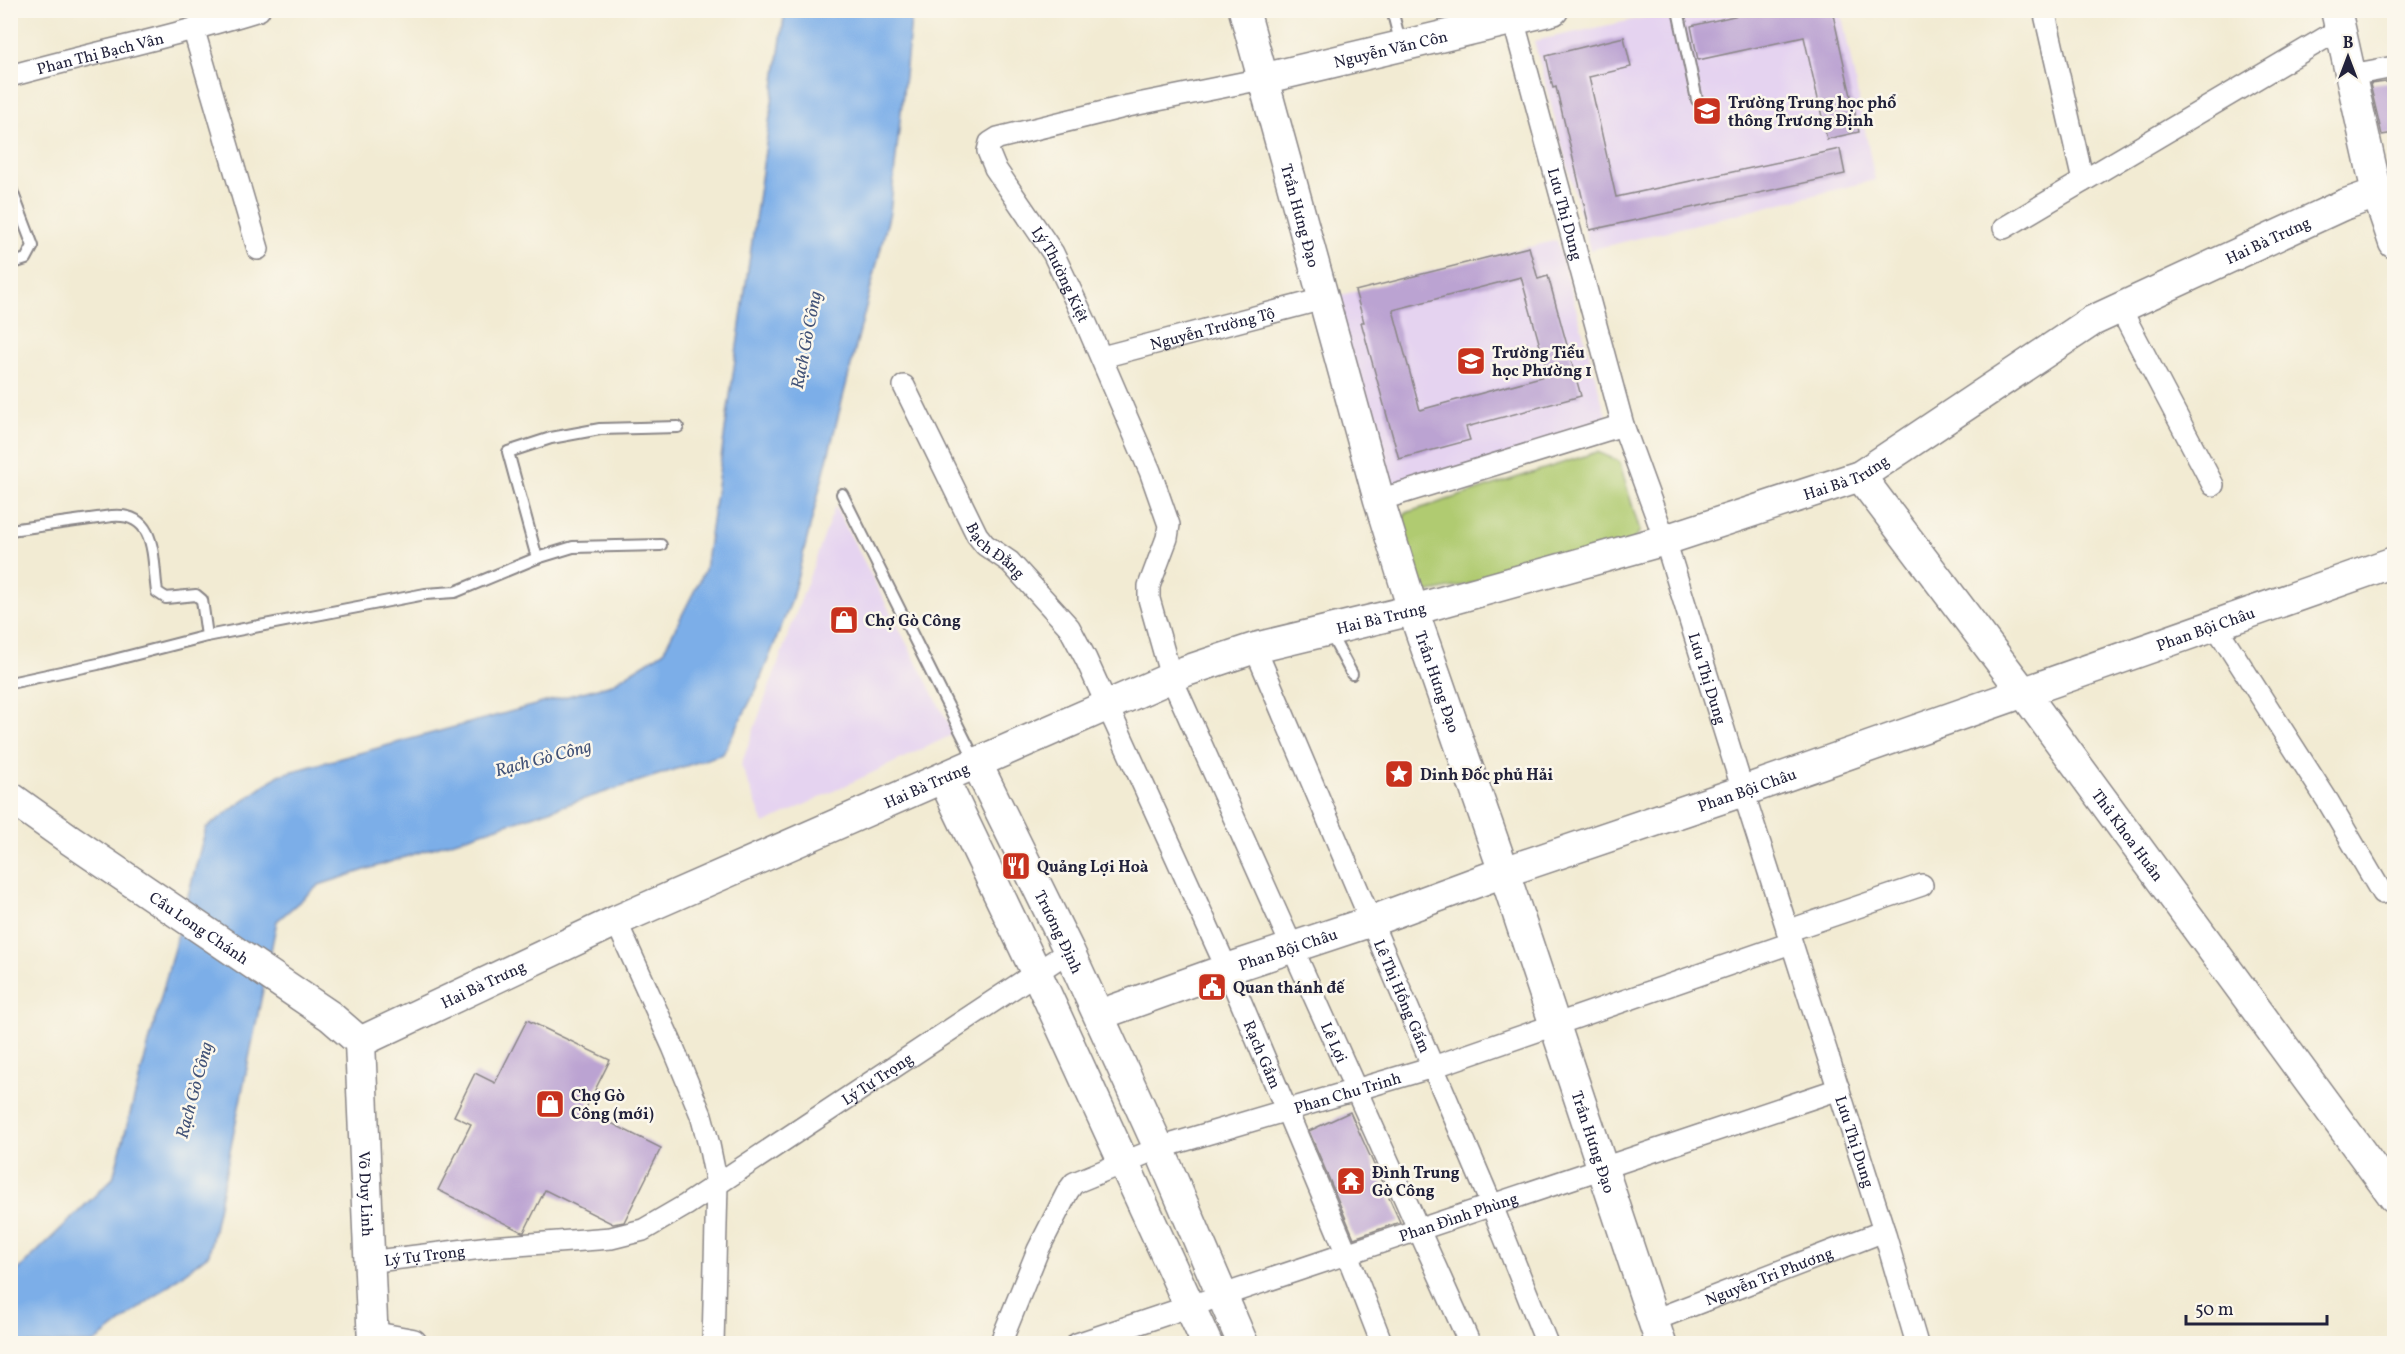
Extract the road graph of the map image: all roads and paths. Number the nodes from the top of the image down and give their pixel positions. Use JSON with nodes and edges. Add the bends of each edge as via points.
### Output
{"nodes":[{"id":1,"x":260,"y":10,"type":"edge"},
{"id":2,"x":1244,"y":10,"type":"edge"},
{"id":3,"x":1392,"y":10,"type":"edge"},
{"id":4,"x":1553,"y":10,"type":"edge"},
{"id":5,"x":1678,"y":10,"type":"edge"},
{"id":6,"x":2044,"y":10,"type":"edge"},
{"id":7,"x":1512,"y":15,"type":"edge"},
{"id":8,"x":2338,"y":20,"type":"edge"},
{"id":9,"x":194,"y":31,"type":"junction"},
{"id":10,"x":1401,"y":45,"type":"junction"},
{"id":11,"x":2394,"y":67,"type":"edge"},
{"id":12,"x":2350,"y":75,"type":"junction"},
{"id":13,"x":10,"y":76,"type":"edge"},
{"id":14,"x":1262,"y":79,"type":"junction"},
{"id":15,"x":1697,"y":100,"type":"dead end"},
{"id":16,"x":2083,"y":181,"type":"junction"},
{"id":17,"x":10,"y":186,"type":"edge"},
{"id":18,"x":2385,"y":191,"type":"edge"},
{"id":19,"x":2004,"y":228,"type":"dead end"},
{"id":20,"x":2394,"y":243,"type":"edge"},
{"id":21,"x":258,"y":249,"type":"dead end"},
{"id":22,"x":10,"y":264,"type":"edge"},
{"id":23,"x":1323,"y":299,"type":"junction"},
{"id":24,"x":2120,"y":308,"type":"junction"},
{"id":25,"x":1102,"y":357,"type":"junction"},
{"id":26,"x":904,"y":386,"type":"dead end"},
{"id":27,"x":1623,"y":425,"type":"junction"},
{"id":28,"x":678,"y":428,"type":"dead end"},
{"id":29,"x":1860,"y":476,"type":"junction"},
{"id":30,"x":2213,"y":485,"type":"dead end"},
{"id":31,"x":842,"y":494,"type":"dead end"},
{"id":32,"x":1379,"y":500,"type":"junction"},
{"id":33,"x":10,"y":530,"type":"edge"},
{"id":34,"x":1665,"y":540,"type":"junction"},
{"id":35,"x":661,"y":545,"type":"dead end"},
{"id":36,"x":537,"y":558,"type":"junction"},
{"id":37,"x":2394,"y":562,"type":"edge"},
{"id":38,"x":1413,"y":610,"type":"junction"},
{"id":39,"x":2215,"y":625,"type":"junction"},
{"id":40,"x":1328,"y":630,"type":"junction"},
{"id":41,"x":207,"y":636,"type":"junction"},
{"id":42,"x":1255,"y":648,"type":"junction"},
{"id":43,"x":1352,"y":674,"type":"dead end"},
{"id":44,"x":1171,"y":677,"type":"junction"},
{"id":45,"x":10,"y":683,"type":"edge"},
{"id":46,"x":2024,"y":693,"type":"junction"},
{"id":47,"x":1107,"y":704,"type":"junction"},
{"id":48,"x":976,"y":762,"type":"junction"},
{"id":49,"x":943,"y":778,"type":"junction"},
{"id":50,"x":1743,"y":791,"type":"junction"},
{"id":51,"x":10,"y":797,"type":"edge"},
{"id":52,"x":1504,"y":872,"type":"junction"},
{"id":53,"x":1922,"y":885,"type":"dead end"},
{"id":54,"x":2382,"y":893,"type":"dead end"},
{"id":55,"x":616,"y":921,"type":"junction"},
{"id":56,"x":1372,"y":921,"type":"junction"},
{"id":57,"x":1789,"y":937,"type":"junction"},
{"id":58,"x":1292,"y":947,"type":"junction"},
{"id":59,"x":1069,"y":951,"type":"junction"},
{"id":60,"x":1227,"y":969,"type":"junction"},
{"id":61,"x":1036,"y":972,"type":"junction"},
{"id":62,"x":1099,"y":1015,"type":"junction"},
{"id":63,"x":1554,"y":1026,"type":"junction"},
{"id":64,"x":360,"y":1042,"type":"junction"},
{"id":65,"x":1433,"y":1067,"type":"junction"},
{"id":66,"x":1355,"y":1089,"type":"junction"},
{"id":67,"x":1839,"y":1089,"type":"junction"},
{"id":68,"x":1286,"y":1112,"type":"junction"},
{"id":69,"x":1159,"y":1148,"type":"junction"},
{"id":70,"x":1123,"y":1161,"type":"junction"},
{"id":71,"x":1603,"y":1167,"type":"junction"},
{"id":72,"x":717,"y":1184,"type":"junction"},
{"id":73,"x":2394,"y":1197,"type":"edge"},
{"id":74,"x":1492,"y":1206,"type":"junction"},
{"id":75,"x":1421,"y":1230,"type":"junction"},
{"id":76,"x":1884,"y":1231,"type":"junction"},
{"id":77,"x":1347,"y":1254,"type":"junction"},
{"id":78,"x":368,"y":1262,"type":"junction"},
{"id":79,"x":1221,"y":1294,"type":"junction"},
{"id":80,"x":1191,"y":1305,"type":"junction"},
{"id":81,"x":1658,"y":1332,"type":"edge"},
{"id":82,"x":368,"y":1341,"type":"edge"},
{"id":83,"x":412,"y":1344,"type":"edge"},
{"id":84,"x":713,"y":1344,"type":"edge"},
{"id":85,"x":1000,"y":1344,"type":"edge"},
{"id":86,"x":1077,"y":1344,"type":"edge"},
{"id":87,"x":1208,"y":1344,"type":"edge"},
{"id":88,"x":1243,"y":1344,"type":"edge"},
{"id":89,"x":1382,"y":1344,"type":"edge"},
{"id":90,"x":1470,"y":1344,"type":"edge"},
{"id":91,"x":1547,"y":1344,"type":"edge"},
{"id":92,"x":1917,"y":1344,"type":"edge"}],
"edges":[{"from":1,"to":9,"type":"street","name":"Phan Thị Bạch Vân"},
{"from":2,"to":14,"type":"street","name":"Trần Hưng Đạo"},
{"from":3,"to":10,"type":"lane"},
{"from":4,"to":7,"type":"street","name":"Nguyễn Văn Côn"},
{"from":5,"to":15,"type":"lane"},
{"from":6,"to":16,"type":"street"},
{"from":7,"to":10,"type":"street","name":"Nguyễn Văn Côn"},
{"from":7,"to":27,"type":"street","name":"Lưu Thị Dung"},
{"from":8,"to":12,"type":"street"},
{"from":8,"to":16,"type":"street"},
{"from":9,"to":13,"type":"street","name":"Phan Thị Bạch Vân","via":[[87,54]]},
{"from":9,"to":21,"type":"street"},
{"from":10,"to":14,"type":"street","name":"Nguyễn Văn Côn"},
{"from":11,"to":12,"type":"street"},
{"from":12,"to":18,"type":"street"},
{"from":14,"to":23,"type":"street","name":"Trần Hưng Đạo"},
{"from":14,"to":25,"type":"street","name":"Lý Thường Kiệt","via":[[1128,106],[990,143],[988,151],[995,168],[1053,253]]},
{"from":16,"to":19,"type":"street"},
{"from":17,"to":22,"type":"lane","via":[[33,246],[26,259]]},
{"from":18,"to":20,"type":"street"},
{"from":18,"to":24,"type":"street","name":"Hai Bà Trưng","via":[[2343,206]]},
{"from":23,"to":25,"type":"street","name":"Nguyễn Trường Tộ"},
{"from":23,"to":32,"type":"street","name":"Trần Hưng Đạo"},
{"from":24,"to":29,"type":"street","name":"Hai Bà Trưng","via":[[2092,321]]},
{"from":24,"to":30,"type":"street"},
{"from":25,"to":44,"type":"street","name":"Lý Thường Kiệt","via":[[1169,525],[1149,586],[1149,599]]},
{"from":26,"to":47,"type":"street","name":"Bạch Đằng","via":[[977,535],[1010,562],[1069,627]]},
{"from":27,"to":32,"type":"street"},
{"from":27,"to":34,"type":"street","name":"Lưu Thị Dung"},
{"from":28,"to":36,"type":"lane","via":[[600,429],[551,438],[508,452]]},
{"from":29,"to":34,"type":"street","name":"Hai Bà Trưng"},
{"from":29,"to":46,"type":"street","name":"Thủ Khoa Huân"},
{"from":31,"to":48,"type":"lane","name":"Trương Định"},
{"from":32,"to":38,"type":"street","name":"Trần Hưng Đạo"},
{"from":33,"to":41,"type":"lane","via":[[112,516],[136,519],[149,536],[157,592],[166,597],[200,597]]},
{"from":34,"to":38,"type":"street","name":"Hai Bà Trưng"},
{"from":34,"to":50,"type":"street","name":"Lưu Thị Dung"},
{"from":35,"to":36,"type":"lane","via":[[573,547]]},
{"from":36,"to":41,"type":"lane","via":[[455,592],[425,594]]},
{"from":37,"to":39,"type":"street","name":"Phan Bội Châu"},
{"from":38,"to":40,"type":"street","name":"Hai Bà Trưng"},
{"from":38,"to":52,"type":"street","name":"Trần Hưng Đạo"},
{"from":39,"to":46,"type":"street","name":"Phan Bội Châu"},
{"from":39,"to":54,"type":"street","via":[[2330,803]]},
{"from":40,"to":42,"type":"street","name":"Hai Bà Trưng"},
{"from":40,"to":43,"type":"lane"},
{"from":41,"to":45,"type":"lane"},
{"from":42,"to":44,"type":"street","name":"Hai Bà Trưng"},
{"from":42,"to":56,"type":"street","name":"Lê Thị Hồng Gấm"},
{"from":44,"to":47,"type":"street","name":"Hai Bà Trưng"},
{"from":44,"to":58,"type":"street","name":"Lê Lợi"},
{"from":46,"to":50,"type":"street","name":"Phan Bội Châu"},
{"from":46,"to":73,"type":"street","name":"Thủ Khoa Huân"},
{"from":47,"to":48,"type":"street","name":"Hai Bà Trưng"},
{"from":47,"to":60,"type":"street","name":"Rạch Gầm"},
{"from":48,"to":49,"type":"street","name":"Hai Bà Trưng"},
{"from":48,"to":59,"type":"street","name":"Trương Định"},
{"from":49,"to":55,"type":"street","name":"Hai Bà Trưng"},
{"from":49,"to":61,"type":"street"},
{"from":50,"to":52,"type":"street","name":"Phan Bội Châu"},
{"from":50,"to":57,"type":"street","name":"Lưu Thị Dung"},
{"from":51,"to":64,"type":"street","name":"Cầu Long Chánh","via":[[330,1016]]},
{"from":52,"to":56,"type":"street","name":"Phan Bội Châu"},
{"from":52,"to":63,"type":"street","name":"Trần Hưng Đạo"},
{"from":53,"to":57,"type":"street","name":"Phan Chu Trinh"},
{"from":55,"to":64,"type":"street","name":"Hai Bà Trưng"},
{"from":55,"to":72,"type":"street","via":[[701,1115]]},
{"from":56,"to":58,"type":"street","name":"Phan Bội Châu"},
{"from":56,"to":65,"type":"street","name":"Lê Thị Hồng Gấm"},
{"from":57,"to":63,"type":"street","name":"Phan Chu Trinh"},
{"from":57,"to":67,"type":"street","name":"Lưu Thị Dung"},
{"from":58,"to":60,"type":"street","name":"Phan Bội Châu"},
{"from":58,"to":66,"type":"street","name":"Lê Lợi"},
{"from":59,"to":61,"type":"street","name":"Lý Tự Trọng"},
{"from":59,"to":62,"type":"street","name":"Trương Định"},
{"from":60,"to":62,"type":"street","name":"Phan Bội Châu"},
{"from":60,"to":68,"type":"street","name":"Rạch Gầm"},
{"from":61,"to":70,"type":"street"},
{"from":61,"to":72,"type":"street","name":"Lý Tự Trọng"},
{"from":62,"to":69,"type":"street","name":"Trương Định"},
{"from":63,"to":65,"type":"street","name":"Phan Chu Trinh"},
{"from":63,"to":71,"type":"street","name":"Trần Hưng Đạo"},
{"from":64,"to":78,"type":"street","name":"Võ Duy Linh"},
{"from":65,"to":66,"type":"street","name":"Phan Chu Trinh"},
{"from":65,"to":74,"type":"street","name":"Lê Thị Hồng Gấm"},
{"from":66,"to":68,"type":"street","name":"Phan Chu Trinh"},
{"from":66,"to":75,"type":"street","name":"Lê Lợi"},
{"from":67,"to":71,"type":"street","name":"Phan Đình Phùng"},
{"from":67,"to":76,"type":"street","name":"Lưu Thị Dung"},
{"from":68,"to":69,"type":"street","name":"Phan Chu Trinh"},
{"from":68,"to":77,"type":"street","name":"Rạch Gầm"},
{"from":69,"to":70,"type":"street","name":"Phan Chu Trinh"},
{"from":69,"to":79,"type":"street","name":"Trương Định"},
{"from":70,"to":80,"type":"street"},
{"from":70,"to":85,"type":"street","name":"Phan Chu Trinh","via":[[1074,1183],[1068,1191],[1038,1250]]},
{"from":71,"to":74,"type":"street","name":"Phan Đình Phùng"},
{"from":71,"to":81,"type":"street","name":"Trần Hưng Đạo"},
{"from":72,"to":78,"type":"street","name":"Lý Tự Trọng","via":[[643,1230],[611,1238]]},
{"from":72,"to":84,"type":"street"},
{"from":74,"to":75,"type":"street","name":"Phan Đình Phùng"},
{"from":74,"to":91,"type":"street","name":"Lê Thị Hồng Gấm"},
{"from":75,"to":77,"type":"street","name":"Phan Đình Phùng"},
{"from":75,"to":90,"type":"street","name":"Lê Lợi"},
{"from":76,"to":81,"type":"street","name":"Nguyễn Tri Phương"},
{"from":76,"to":92,"type":"street","name":"Lưu Thị Dung"},
{"from":77,"to":79,"type":"street","name":"Phan Đình Phùng"},
{"from":77,"to":89,"type":"street","name":"Rạch Gầm"},
{"from":78,"to":82,"type":"street","name":"Võ Duy Linh"},
{"from":79,"to":80,"type":"street","name":"Phan Đình Phùng"},
{"from":79,"to":88,"type":"street","name":"Trương Định"},
{"from":80,"to":86,"type":"street","name":"Phan Đình Phùng"},
{"from":80,"to":87,"type":"street"},
{"from":82,"to":83,"type":"street"}]}
